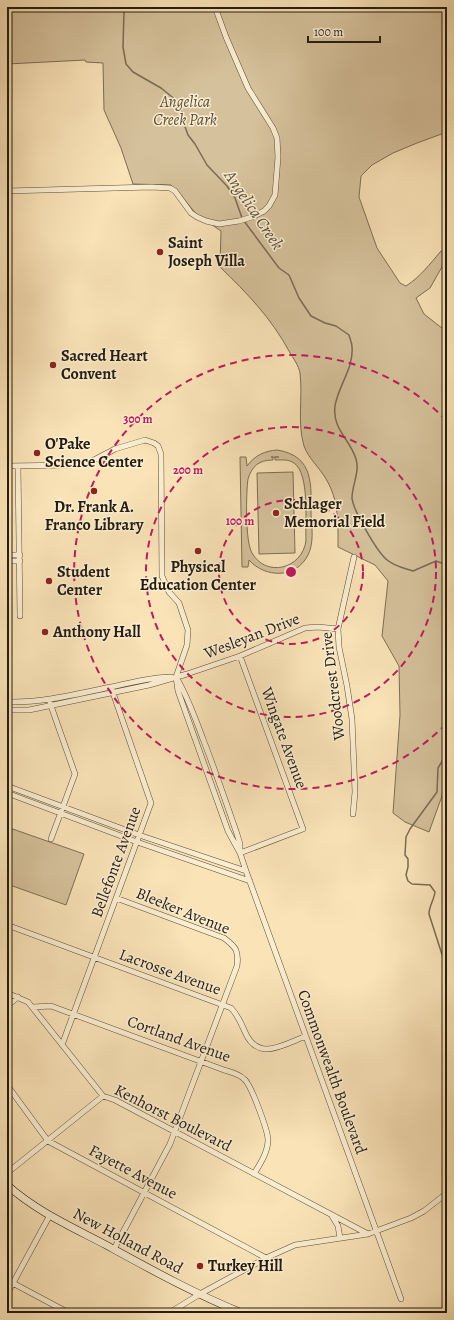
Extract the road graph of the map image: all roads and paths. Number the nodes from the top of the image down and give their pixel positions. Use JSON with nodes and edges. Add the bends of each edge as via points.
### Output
{"nodes":[{"id":1,"x":215,"y":7,"type":"edge"},
{"id":2,"x":7,"y":191,"type":"edge"},
{"id":3,"x":7,"y":466,"type":"edge"},
{"id":4,"x":18,"y":466,"type":"junction"},
{"id":5,"x":7,"y":555,"type":"edge"},
{"id":6,"x":20,"y":555,"type":"junction"},
{"id":7,"x":354,"y":557,"type":"dead end"},
{"id":8,"x":7,"y":561,"type":"edge"},
{"id":9,"x":20,"y":561,"type":"junction"},
{"id":10,"x":20,"y":616,"type":"dead end"},
{"id":11,"x":338,"y":629,"type":"junction"},
{"id":12,"x":240,"y":656,"type":"junction"},
{"id":13,"x":176,"y":677,"type":"junction"},
{"id":14,"x":112,"y":690,"type":"junction"},
{"id":15,"x":49,"y":699,"type":"junction"},
{"id":16,"x":7,"y":702,"type":"edge"},
{"id":17,"x":51,"y":705,"type":"junction"},
{"id":18,"x":7,"y":710,"type":"edge"},
{"id":19,"x":7,"y":786,"type":"edge"},
{"id":20,"x":7,"y":793,"type":"edge"},
{"id":21,"x":63,"y":807,"type":"junction"},
{"id":22,"x":61,"y":813,"type":"junction"},
{"id":23,"x":353,"y":814,"type":"dead end"},
{"id":24,"x":139,"y":835,"type":"junction"},
{"id":25,"x":51,"y":840,"type":"dead end"},
{"id":26,"x":137,"y":842,"type":"junction"},
{"id":27,"x":240,"y":853,"type":"junction"},
{"id":28,"x":246,"y":871,"type":"junction"},
{"id":29,"x":250,"y":882,"type":"junction"},
{"id":30,"x":116,"y":898,"type":"junction"},
{"id":31,"x":7,"y":925,"type":"edge"},
{"id":32,"x":94,"y":958,"type":"junction"},
{"id":33,"x":7,"y":993,"type":"edge"},
{"id":34,"x":18,"y":997,"type":"junction"},
{"id":35,"x":222,"y":1004,"type":"junction"},
{"id":36,"x":7,"y":1006,"type":"edge"},
{"id":37,"x":33,"y":1007,"type":"junction"},
{"id":38,"x":74,"y":1014,"type":"junction"},
{"id":39,"x":306,"y":1036,"type":"junction"},
{"id":40,"x":62,"y":1045,"type":"junction"},
{"id":41,"x":201,"y":1061,"type":"junction"},
{"id":42,"x":7,"y":1086,"type":"edge"},
{"id":43,"x":103,"y":1096,"type":"junction"},
{"id":44,"x":175,"y":1132,"type":"junction"},
{"id":45,"x":48,"y":1141,"type":"junction"},
{"id":46,"x":7,"y":1173,"type":"edge"},
{"id":47,"x":254,"y":1174,"type":"junction"},
{"id":48,"x":7,"y":1185,"type":"edge"},
{"id":49,"x":144,"y":1193,"type":"junction"},
{"id":50,"x":447,"y":1193,"type":"edge"},
{"id":51,"x":50,"y":1215,"type":"junction"},
{"id":52,"x":332,"y":1215,"type":"junction"},
{"id":53,"x":377,"y":1231,"type":"junction"},
{"id":54,"x":368,"y":1234,"type":"junction"},
{"id":55,"x":340,"y":1238,"type":"junction"},
{"id":56,"x":114,"y":1249,"type":"junction"},
{"id":57,"x":266,"y":1258,"type":"junction"},
{"id":58,"x":7,"y":1280,"type":"edge"},
{"id":59,"x":13,"y":1283,"type":"junction"},
{"id":60,"x":7,"y":1294,"type":"edge"},
{"id":61,"x":200,"y":1294,"type":"junction"},
{"id":62,"x":401,"y":1299,"type":"dead end"},
{"id":63,"x":69,"y":1313,"type":"edge"},
{"id":64,"x":169,"y":1313,"type":"edge"},
{"id":65,"x":242,"y":1313,"type":"edge"}],
"edges":[{"from":1,"to":2,"type":"street","via":[[245,82],[277,138],[274,195],[267,208],[239,221],[219,224],[201,220],[170,188]]},
{"from":3,"to":4,"type":"street"},
{"from":4,"to":6,"type":"street"},
{"from":4,"to":13,"type":"street","via":[[90,462],[115,449],[145,440],[158,446],[161,454],[162,576],[169,592],[179,603],[188,630],[187,646]]},
{"from":5,"to":6,"type":"street"},
{"from":6,"to":9,"type":"street"},
{"from":7,"to":11,"type":"street","name":"Woodcrest Drive"},
{"from":8,"to":9,"type":"street"},
{"from":9,"to":10,"type":"street"},
{"from":11,"to":12,"type":"street","name":"Wesleyan Drive","via":[[305,628]]},
{"from":11,"to":23,"type":"street","name":"Woodcrest Drive","via":[[352,719],[355,792]]},
{"from":12,"to":13,"type":"street","name":"Wesleyan Drive"},
{"from":12,"to":27,"type":"street","name":"Wingate Avenue","via":[[303,829]]},
{"from":13,"to":14,"type":"street","via":[[161,677]]},
{"from":13,"to":27,"type":"street","name":"Commonwealth Boulevard","via":[[187,697],[213,767],[237,834]]},
{"from":14,"to":15,"type":"street"},
{"from":14,"to":17,"type":"street"},
{"from":14,"to":24,"type":"street","name":"Bellefonte Avenue","via":[[151,803]]},
{"from":15,"to":16,"type":"street"},
{"from":15,"to":17,"type":"street"},
{"from":17,"to":18,"type":"street","via":[[30,710]]},
{"from":17,"to":21,"type":"street","via":[[75,774]]},
{"from":19,"to":21,"type":"street"},
{"from":20,"to":22,"type":"street"},
{"from":21,"to":22,"type":"street"},
{"from":21,"to":24,"type":"street"},
{"from":22,"to":25,"type":"street"},
{"from":22,"to":26,"type":"street"},
{"from":24,"to":26,"type":"street","name":"Bellefonte Avenue"},
{"from":24,"to":28,"type":"street"},
{"from":26,"to":29,"type":"street"},
{"from":26,"to":30,"type":"street","name":"Bellefonte Avenue"},
{"from":27,"to":28,"type":"street","name":"Commonwealth Boulevard"},
{"from":28,"to":29,"type":"street","name":"Commonwealth Boulevard"},
{"from":29,"to":39,"type":"street","name":"Commonwealth Boulevard"},
{"from":30,"to":32,"type":"street","name":"Bellefonte Avenue"},
{"from":30,"to":35,"type":"street","name":"Bleeker Avenue","via":[[224,938],[234,946],[237,952],[237,966]]},
{"from":31,"to":32,"type":"street","name":"Lacrosse Avenue"},
{"from":32,"to":35,"type":"street","name":"Lacrosse Avenue"},
{"from":32,"to":38,"type":"street","name":"Bellefonte Avenue"},
{"from":33,"to":34,"type":"street"},
{"from":34,"to":36,"type":"street"},
{"from":34,"to":37,"type":"street"},
{"from":35,"to":39,"type":"street","name":"Lacrosse Avenue","via":[[235,1012],[249,1041],[259,1048],[274,1048]]},
{"from":35,"to":41,"type":"street"},
{"from":37,"to":38,"type":"street","name":"Cortland Avenue","via":[[51,1006]]},
{"from":37,"to":40,"type":"street","name":"Kenhorst Boulevard"},
{"from":38,"to":40,"type":"street","name":"Bellefonte Avenue"},
{"from":38,"to":41,"type":"street","name":"Cortland Avenue"},
{"from":39,"to":53,"type":"street","name":"Commonwealth Boulevard"},
{"from":40,"to":43,"type":"street","name":"Kenhorst Boulevard"},
{"from":41,"to":44,"type":"street"},
{"from":41,"to":47,"type":"street","name":"Cortland Avenue","via":[[240,1075],[252,1089],[268,1139],[264,1155]]},
{"from":42,"to":45,"type":"street","name":"Fayette Avenue"},
{"from":43,"to":44,"type":"street","name":"Kenhorst Boulevard"},
{"from":43,"to":45,"type":"street"},
{"from":44,"to":47,"type":"street","name":"Kenhorst Boulevard"},
{"from":44,"to":49,"type":"street"},
{"from":45,"to":46,"type":"street"},
{"from":45,"to":49,"type":"street","name":"Fayette Avenue"},
{"from":47,"to":52,"type":"street","name":"Kenhorst Boulevard"},
{"from":48,"to":51,"type":"main road","name":"New Holland Road","via":[[22,1199]]},
{"from":49,"to":56,"type":"street"},
{"from":49,"to":57,"type":"street","name":"Fayette Avenue"},
{"from":50,"to":53,"type":"street","via":[[412,1218]]},
{"from":51,"to":56,"type":"main road","name":"New Holland Road"},
{"from":51,"to":59,"type":"street"},
{"from":52,"to":54,"type":"street","name":"Kenhorst Boulevard"},
{"from":52,"to":55,"type":"street","via":[[338,1226]]},
{"from":53,"to":54,"type":"street"},
{"from":53,"to":62,"type":"street","name":"Commonwealth Boulevard"},
{"from":54,"to":55,"type":"street"},
{"from":55,"to":57,"type":"street","via":[[295,1245]]},
{"from":56,"to":61,"type":"main road","name":"New Holland Road"},
{"from":57,"to":61,"type":"street"},
{"from":58,"to":59,"type":"street"},
{"from":59,"to":60,"type":"street"},
{"from":59,"to":63,"type":"street"},
{"from":61,"to":64,"type":"street"},
{"from":61,"to":65,"type":"main road","name":"New Holland Road"}]}
